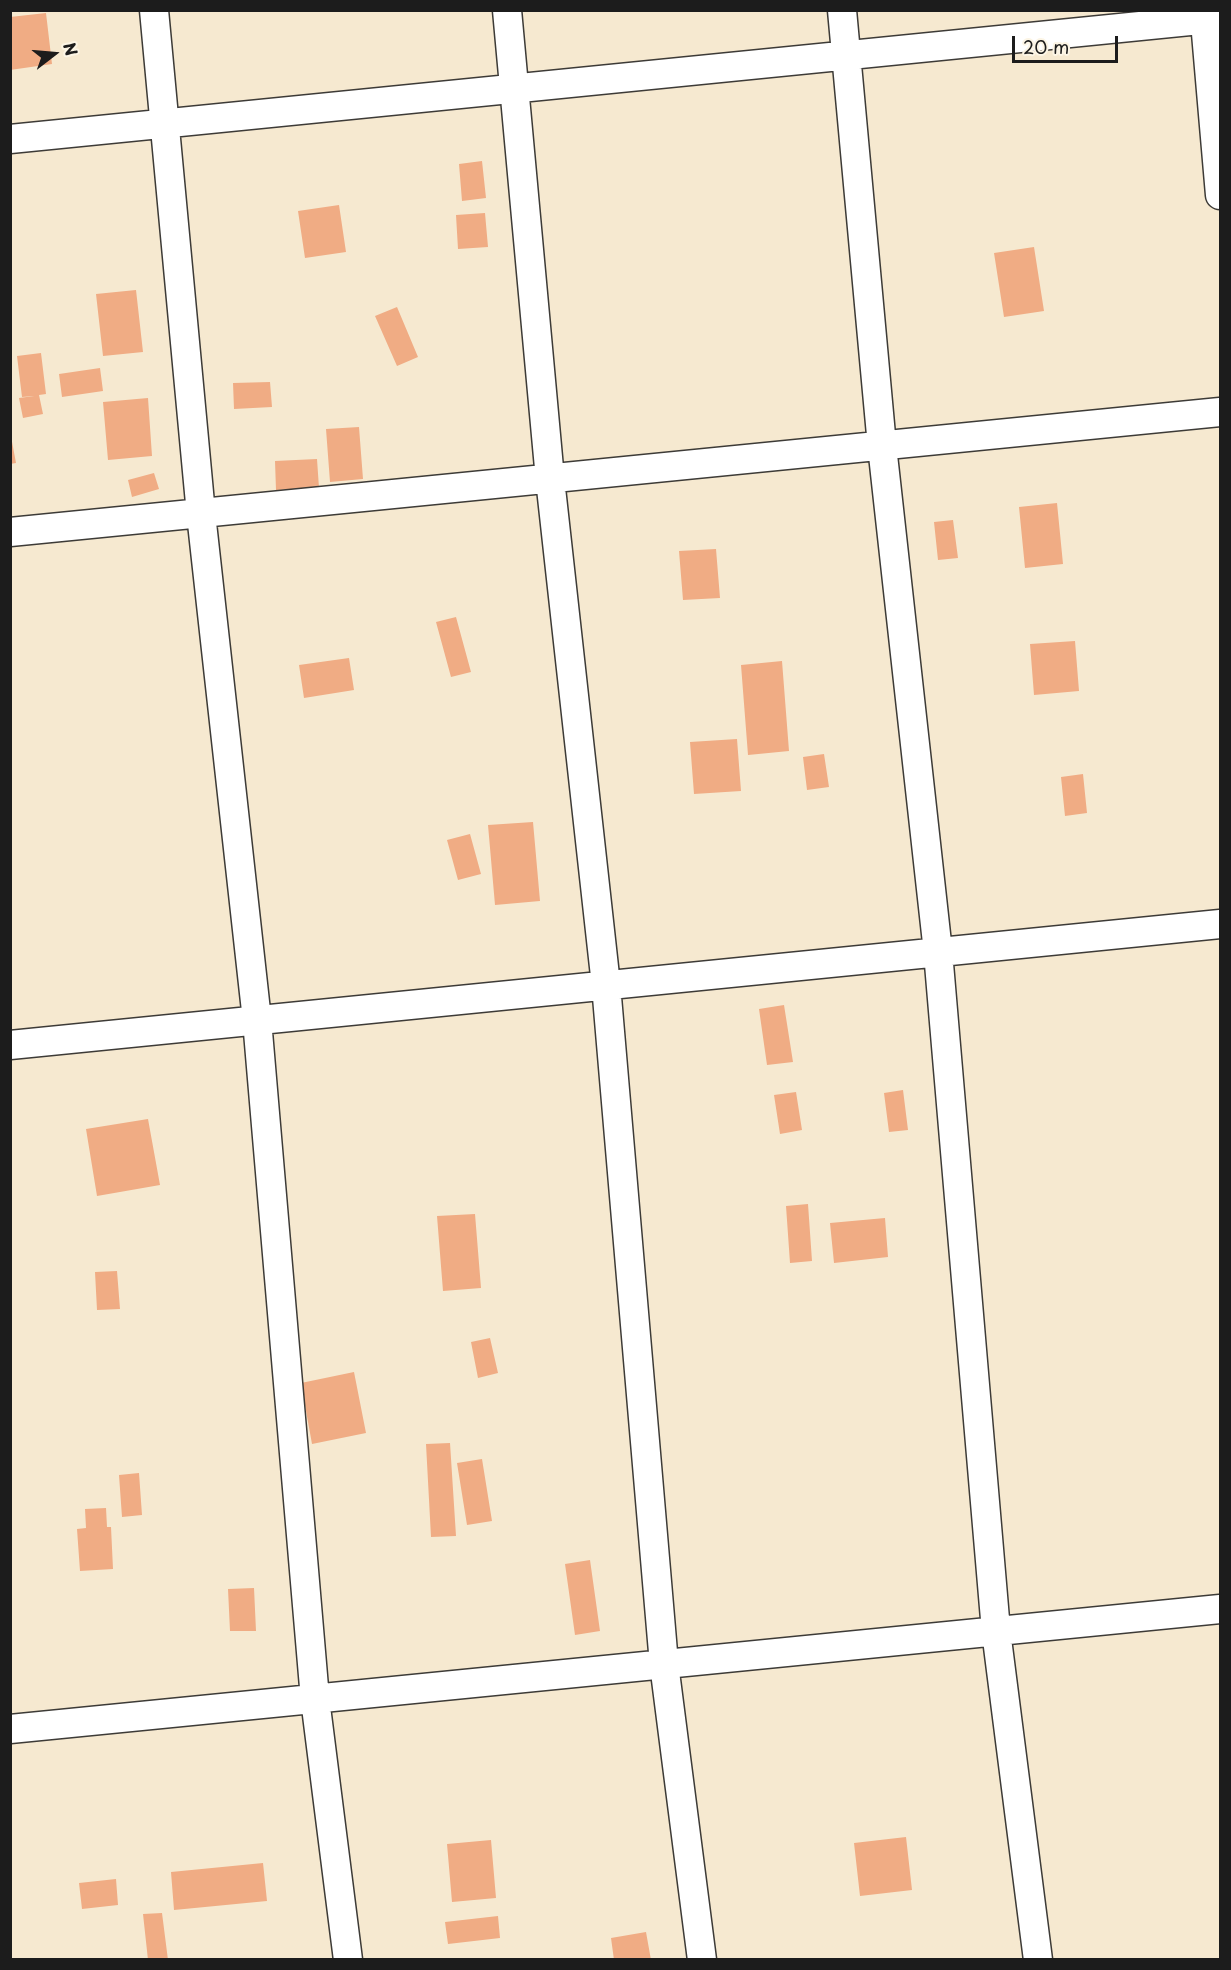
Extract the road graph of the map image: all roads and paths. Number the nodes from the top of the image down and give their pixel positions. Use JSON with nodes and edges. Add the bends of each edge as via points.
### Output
{"nodes":[{"id":1,"x":154,"y":10,"type":"edge"},
{"id":2,"x":507,"y":10,"type":"edge"},
{"id":3,"x":842,"y":10,"type":"edge"},
{"id":4,"x":1210,"y":16,"type":"edge"},
{"id":5,"x":847,"y":56,"type":"junction"},
{"id":6,"x":515,"y":88,"type":"junction"},
{"id":7,"x":166,"y":123,"type":"junction"},
{"id":8,"x":10,"y":139,"type":"edge"},
{"id":9,"x":1221,"y":195,"type":"edge"},
{"id":10,"x":1221,"y":412,"type":"edge"},
{"id":11,"x":882,"y":446,"type":"junction"},
{"id":12,"x":550,"y":479,"type":"junction"},
{"id":13,"x":201,"y":514,"type":"junction"},
{"id":14,"x":10,"y":532,"type":"edge"},
{"id":15,"x":1221,"y":924,"type":"edge"},
{"id":16,"x":938,"y":952,"type":"junction"},
{"id":17,"x":606,"y":985,"type":"junction"},
{"id":18,"x":257,"y":1020,"type":"junction"},
{"id":19,"x":10,"y":1045,"type":"edge"},
{"id":20,"x":1221,"y":1609,"type":"edge"},
{"id":21,"x":996,"y":1631,"type":"junction"},
{"id":22,"x":664,"y":1664,"type":"junction"},
{"id":23,"x":315,"y":1699,"type":"junction"},
{"id":24,"x":10,"y":1730,"type":"edge"},
{"id":25,"x":348,"y":1959,"type":"edge"},
{"id":26,"x":702,"y":1959,"type":"edge"},
{"id":27,"x":1038,"y":1959,"type":"edge"}],
"edges":[{"from":1,"to":7,"type":"street"},
{"from":2,"to":6,"type":"street"},
{"from":3,"to":5,"type":"street"},
{"from":4,"to":5,"type":"street"},
{"from":4,"to":9,"type":"street"},
{"from":5,"to":6,"type":"street"},
{"from":5,"to":11,"type":"street"},
{"from":6,"to":7,"type":"street"},
{"from":6,"to":12,"type":"street"},
{"from":7,"to":8,"type":"street"},
{"from":7,"to":13,"type":"street"},
{"from":10,"to":11,"type":"street"},
{"from":11,"to":12,"type":"street"},
{"from":11,"to":16,"type":"street"},
{"from":12,"to":13,"type":"street"},
{"from":12,"to":17,"type":"street"},
{"from":13,"to":14,"type":"street"},
{"from":13,"to":18,"type":"street"},
{"from":15,"to":16,"type":"street"},
{"from":16,"to":17,"type":"street"},
{"from":16,"to":21,"type":"street"},
{"from":17,"to":18,"type":"street"},
{"from":17,"to":22,"type":"street"},
{"from":18,"to":19,"type":"street"},
{"from":18,"to":23,"type":"street"},
{"from":20,"to":21,"type":"street"},
{"from":21,"to":22,"type":"street"},
{"from":21,"to":27,"type":"street"},
{"from":22,"to":23,"type":"street"},
{"from":22,"to":26,"type":"street"},
{"from":23,"to":24,"type":"street"},
{"from":23,"to":25,"type":"street"}]}
